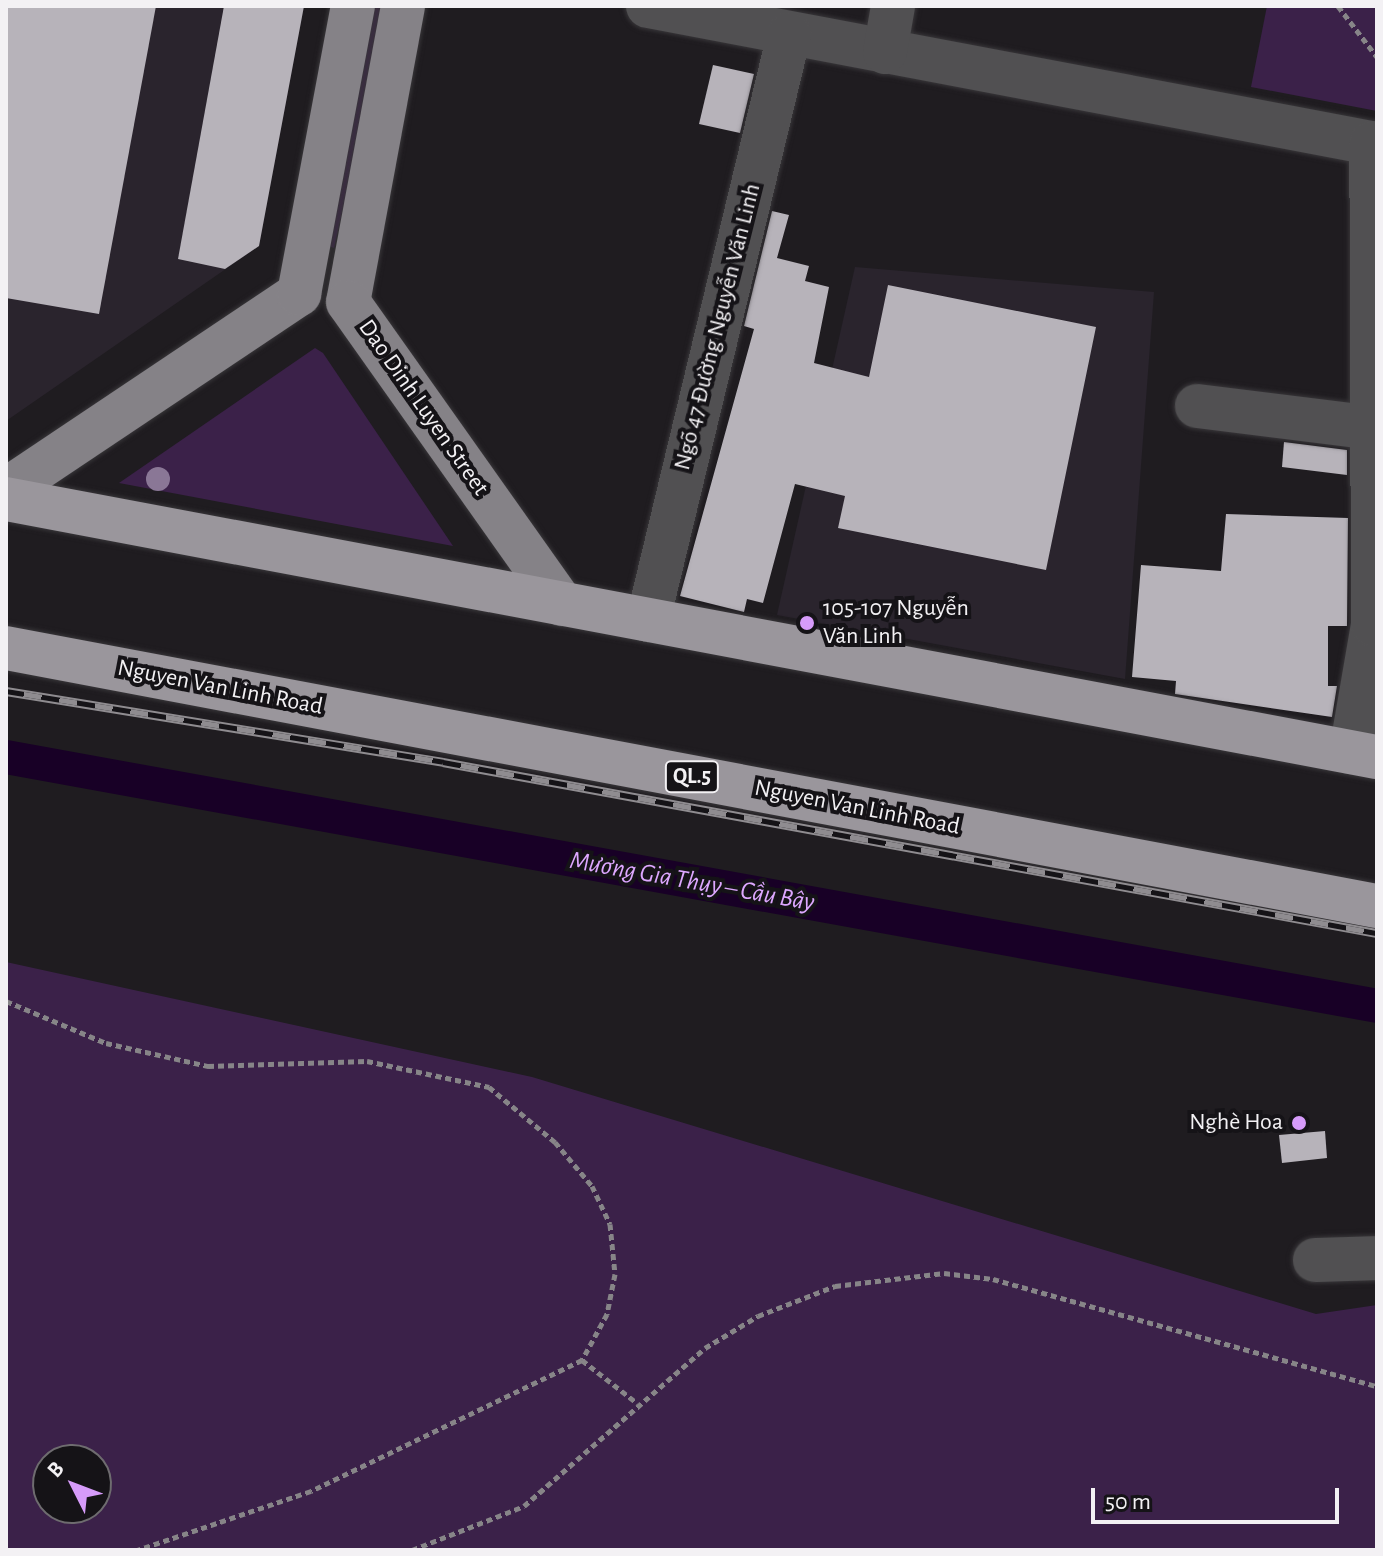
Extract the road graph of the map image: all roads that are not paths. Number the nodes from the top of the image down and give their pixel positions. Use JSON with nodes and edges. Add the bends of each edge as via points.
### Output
{"nodes":[{"id":1,"x":353,"y":6,"type":"edge"},
{"id":2,"x":403,"y":6,"type":"edge"},
{"id":3,"x":648,"y":6,"type":"edge"},
{"id":4,"x":893,"y":6,"type":"edge"},
{"id":5,"x":789,"y":35,"type":"junction"},
{"id":6,"x":885,"y":52,"type":"junction"},
{"id":7,"x":1374,"y":144,"type":"edge"},
{"id":8,"x":299,"y":294,"type":"junction"},
{"id":9,"x":348,"y":302,"type":"junction"},
{"id":10,"x":1197,"y":406,"type":"dead end"},
{"id":11,"x":1374,"y":428,"type":"junction"},
{"id":12,"x":6,"y":490,"type":"edge"},
{"id":13,"x":6,"y":499,"type":"edge"},
{"id":14,"x":562,"y":604,"type":"junction"},
{"id":15,"x":648,"y":620,"type":"junction"},
{"id":16,"x":6,"y":648,"type":"edge"},
{"id":17,"x":1364,"y":754,"type":"edge"},
{"id":18,"x":1377,"y":906,"type":"edge"},
{"id":19,"x":1377,"y":1258,"type":"edge"},
{"id":20,"x":1315,"y":1260,"type":"dead end"}],
"edges":[{"from":1,"to":8,"type":"main road"},
{"from":2,"to":9,"type":"main road","name":"Dao Dinh Luyen Street"},
{"from":3,"to":5,"type":"street"},
{"from":4,"to":6,"type":"street"},
{"from":5,"to":6,"type":"street"},
{"from":5,"to":15,"type":"street","name":"Ngõ 47 Đường Nguyễn Văn Linh"},
{"from":6,"to":7,"type":"street"},
{"from":7,"to":11,"type":"street"},
{"from":8,"to":9,"type":"main road"},
{"from":8,"to":12,"type":"main road"},
{"from":9,"to":14,"type":"main road","name":"Dao Dinh Luyen Street"},
{"from":10,"to":11,"type":"street"},
{"from":11,"to":17,"type":"street","via":[[1373,624]]},
{"from":13,"to":14,"type":"highway"},
{"from":14,"to":15,"type":"highway"},
{"from":15,"to":17,"type":"highway"},
{"from":16,"to":18,"type":"highway","name":"Nguyen Van Linh Road","number":"QL.5"},
{"from":19,"to":20,"type":"street"}]}
